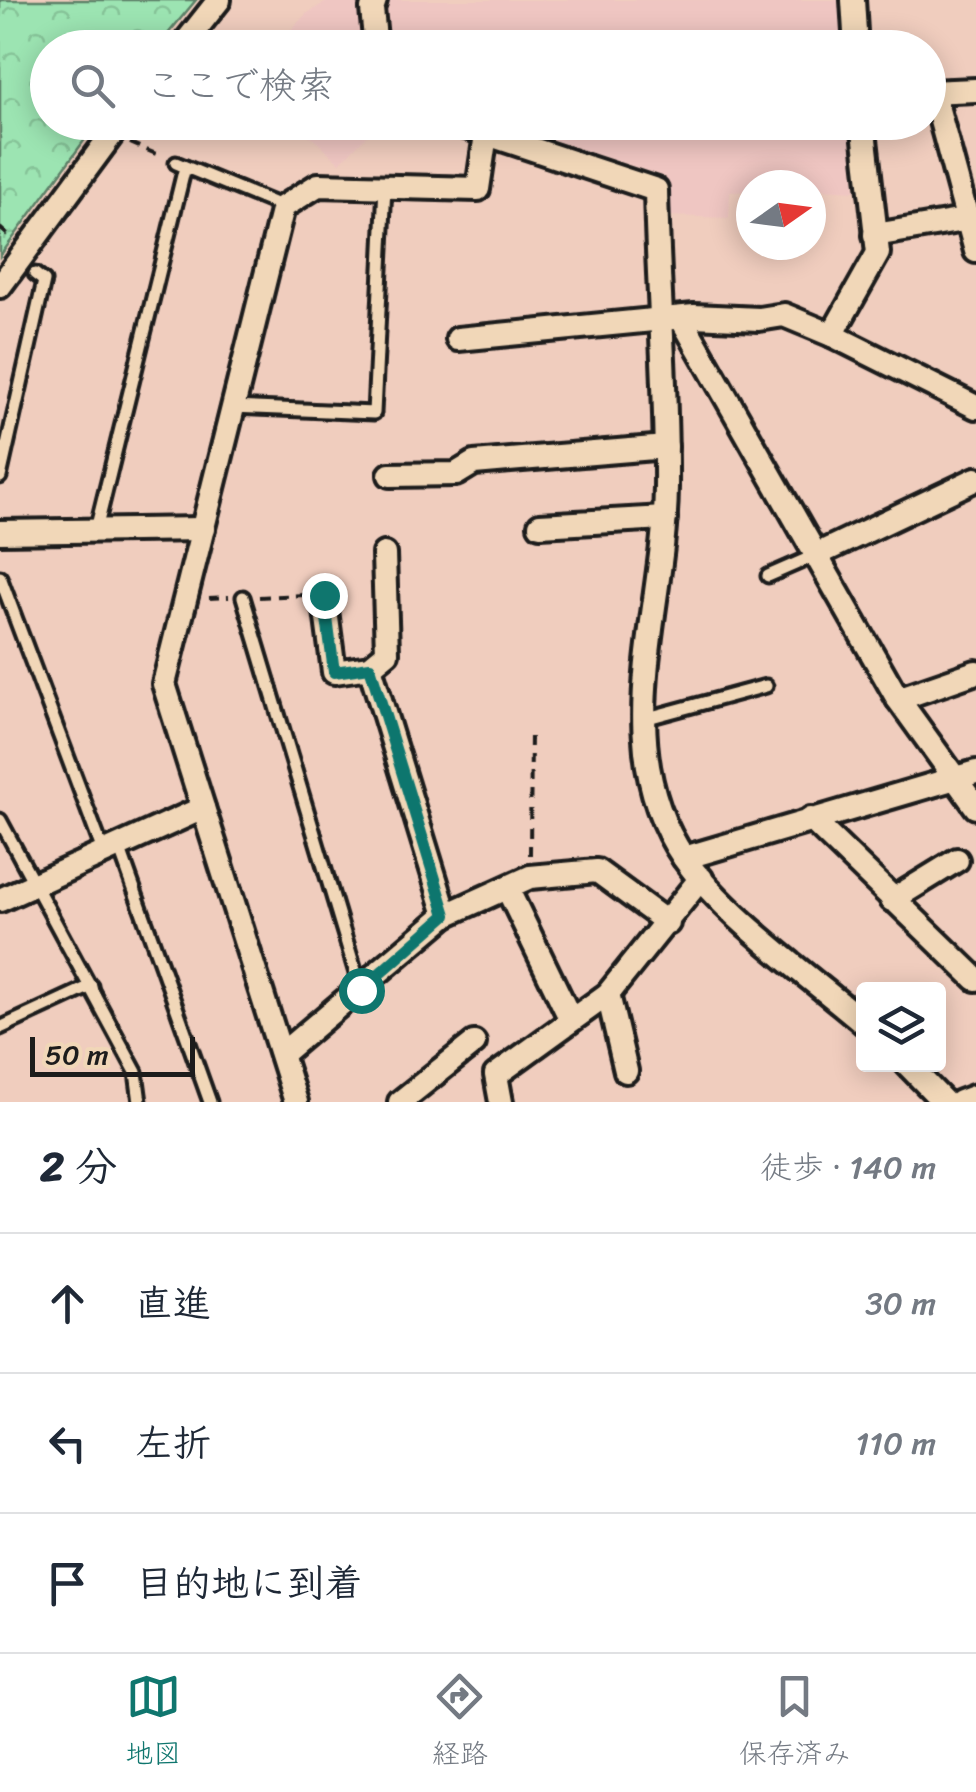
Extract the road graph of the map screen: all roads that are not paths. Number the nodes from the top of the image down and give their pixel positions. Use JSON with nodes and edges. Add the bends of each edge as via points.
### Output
{"nodes":[{"id":1,"x":219,"y":0,"type":"edge"},
{"id":2,"x":376,"y":0,"type":"edge"},
{"id":3,"x":853,"y":0,"type":"edge"},
{"id":4,"x":195,"y":30,"type":"edge"},
{"id":5,"x":374,"y":30,"type":"edge"},
{"id":6,"x":855,"y":30,"type":"edge"},
{"id":7,"x":976,"y":90,"type":"edge"},
{"id":8,"x":946,"y":91,"type":"edge"},
{"id":9,"x":107,"y":140,"type":"edge"},
{"id":10,"x":485,"y":140,"type":"edge"},
{"id":11,"x":504,"y":140,"type":"edge"},
{"id":12,"x":864,"y":140,"type":"edge"},
{"id":13,"x":946,"y":140,"type":"edge"},
{"id":14,"x":385,"y":186,"type":"junction"},
{"id":15,"x":283,"y":207,"type":"junction"},
{"id":16,"x":970,"y":219,"type":"edge"},
{"id":17,"x":876,"y":235,"type":"junction"},
{"id":18,"x":976,"y":251,"type":"edge"},
{"id":19,"x":35,"y":274,"type":"dead end"},
{"id":20,"x":0,"y":286,"type":"edge"},
{"id":21,"x":671,"y":320,"type":"junction"},
{"id":22,"x":832,"y":335,"type":"junction"},
{"id":23,"x":458,"y":339,"type":"dead end"},
{"id":24,"x":234,"y":407,"type":"junction"},
{"id":25,"x":976,"y":407,"type":"edge"},
{"id":26,"x":666,"y":447,"type":"junction"},
{"id":27,"x":390,"y":476,"type":"dead end"},
{"id":28,"x":0,"y":477,"type":"edge"},
{"id":29,"x":976,"y":479,"type":"edge"},
{"id":30,"x":666,"y":518,"type":"junction"},
{"id":31,"x":540,"y":524,"type":"dead end"},
{"id":32,"x":203,"y":529,"type":"junction"},
{"id":33,"x":96,"y":530,"type":"junction"},
{"id":34,"x":0,"y":532,"type":"edge"},
{"id":35,"x":384,"y":554,"type":"dead end"},
{"id":36,"x":816,"y":555,"type":"junction"},
{"id":37,"x":768,"y":576,"type":"dead end"},
{"id":38,"x":0,"y":578,"type":"edge"},
{"id":39,"x":324,"y":595,"type":"road end"},
{"id":40,"x":244,"y":597,"type":"road end"},
{"id":41,"x":370,"y":667,"type":"junction"},
{"id":42,"x":976,"y":672,"type":"edge"},
{"id":43,"x":766,"y":686,"type":"dead end"},
{"id":44,"x":898,"y":699,"type":"junction"},
{"id":45,"x":643,"y":720,"type":"junction"},
{"id":46,"x":965,"y":774,"type":"edge"},
{"id":47,"x":976,"y":807,"type":"edge"},
{"id":48,"x":203,"y":808,"type":"junction"},
{"id":49,"x":811,"y":819,"type":"junction"},
{"id":50,"x":0,"y":820,"type":"edge"},
{"id":51,"x":111,"y":848,"type":"junction"},
{"id":52,"x":684,"y":858,"type":"junction"},
{"id":53,"x":957,"y":860,"type":"dead end"},
{"id":54,"x":701,"y":878,"type":"junction"},
{"id":55,"x":34,"y":884,"type":"junction"},
{"id":56,"x":507,"y":888,"type":"junction"},
{"id":57,"x":0,"y":900,"type":"edge"},
{"id":58,"x":892,"y":900,"type":"junction"},
{"id":59,"x":446,"y":915,"type":"junction"},
{"id":60,"x":668,"y":922,"type":"junction"},
{"id":61,"x":976,"y":979,"type":"edge"},
{"id":62,"x":91,"y":986,"type":"junction"},
{"id":63,"x":361,"y":990,"type":"junction"},
{"id":64,"x":608,"y":994,"type":"junction"},
{"id":65,"x":856,"y":1015,"type":"edge"},
{"id":66,"x":571,"y":1020,"type":"junction"},
{"id":67,"x":0,"y":1028,"type":"edge"},
{"id":68,"x":474,"y":1043,"type":"dead end"},
{"id":69,"x":283,"y":1053,"type":"junction"},
{"id":70,"x":626,"y":1071,"type":"dead end"},
{"id":71,"x":915,"y":1072,"type":"edge"},
{"id":72,"x":976,"y":1096,"type":"edge"},
{"id":73,"x":140,"y":1102,"type":"edge"},
{"id":74,"x":210,"y":1102,"type":"edge"},
{"id":75,"x":296,"y":1102,"type":"edge"},
{"id":76,"x":400,"y":1102,"type":"edge"},
{"id":77,"x":501,"y":1102,"type":"edge"},
{"id":78,"x":944,"y":1102,"type":"edge"},
{"id":79,"x":960,"y":1102,"type":"edge"}],
"edges":[{"from":1,"to":4,"type":"street"},
{"from":2,"to":5,"type":"street"},
{"from":3,"to":6,"type":"street"},
{"from":7,"to":8,"type":"street"},
{"from":9,"to":20,"type":"street"},
{"from":10,"to":14,"type":"street","via":[[478,190]]},
{"from":11,"to":21,"type":"street","via":[[656,190]]},
{"from":12,"to":17,"type":"street"},
{"from":13,"to":16,"type":"street"},
{"from":14,"to":15,"type":"street","via":[[318,185]]},
{"from":14,"to":24,"type":"lane","via":[[374,413]]},
{"from":15,"to":24,"type":"street"},
{"from":15,"to":33,"type":"lane","via":[[181,165]]},
{"from":16,"to":17,"type":"street"},
{"from":16,"to":18,"type":"street"},
{"from":17,"to":22,"type":"street","via":[[878,253]]},
{"from":19,"to":28,"type":"lane","via":[[44,281]]},
{"from":21,"to":22,"type":"street","via":[[784,314]]},
{"from":21,"to":23,"type":"street"},
{"from":21,"to":26,"type":"street"},
{"from":21,"to":36,"type":"street"},
{"from":22,"to":25,"type":"street"},
{"from":24,"to":32,"type":"street"},
{"from":26,"to":27,"type":"street"},
{"from":26,"to":30,"type":"street"},
{"from":29,"to":36,"type":"street"},
{"from":30,"to":31,"type":"street"},
{"from":30,"to":45,"type":"street"},
{"from":32,"to":33,"type":"street"},
{"from":32,"to":48,"type":"street","via":[[164,684]]},
{"from":33,"to":34,"type":"street"},
{"from":35,"to":41,"type":"street","via":[[387,653]]},
{"from":36,"to":37,"type":"lane"},
{"from":36,"to":44,"type":"street"},
{"from":38,"to":51,"type":"lane"},
{"from":39,"to":41,"type":"street","via":[[334,672]]},
{"from":40,"to":63,"type":"lane"},
{"from":41,"to":59,"type":"street"},
{"from":42,"to":44,"type":"street"},
{"from":43,"to":45,"type":"lane"},
{"from":44,"to":46,"type":"street"},
{"from":45,"to":52,"type":"street","via":[[654,794]]},
{"from":46,"to":47,"type":"street"},
{"from":46,"to":49,"type":"street"},
{"from":48,"to":51,"type":"street"},
{"from":48,"to":69,"type":"street"},
{"from":49,"to":52,"type":"street"},
{"from":49,"to":58,"type":"street"},
{"from":50,"to":55,"type":"lane"},
{"from":51,"to":55,"type":"street"},
{"from":51,"to":74,"type":"lane"},
{"from":52,"to":54,"type":"street"},
{"from":53,"to":58,"type":"street"},
{"from":54,"to":60,"type":"street"},
{"from":54,"to":65,"type":"street"},
{"from":55,"to":57,"type":"street"},
{"from":55,"to":62,"type":"lane"},
{"from":56,"to":59,"type":"street"},
{"from":56,"to":60,"type":"street","via":[[530,877],[597,870]]},
{"from":56,"to":66,"type":"street"},
{"from":58,"to":61,"type":"street"},
{"from":59,"to":63,"type":"street"},
{"from":60,"to":64,"type":"street"},
{"from":62,"to":67,"type":"lane"},
{"from":62,"to":73,"type":"lane","via":[[136,1072]]},
{"from":63,"to":69,"type":"street"},
{"from":64,"to":66,"type":"street"},
{"from":64,"to":70,"type":"street"},
{"from":66,"to":77,"type":"street","via":[[496,1075]]},
{"from":68,"to":76,"type":"street"},
{"from":69,"to":75,"type":"street"},
{"from":71,"to":78,"type":"street"},
{"from":72,"to":79,"type":"street"}]}
